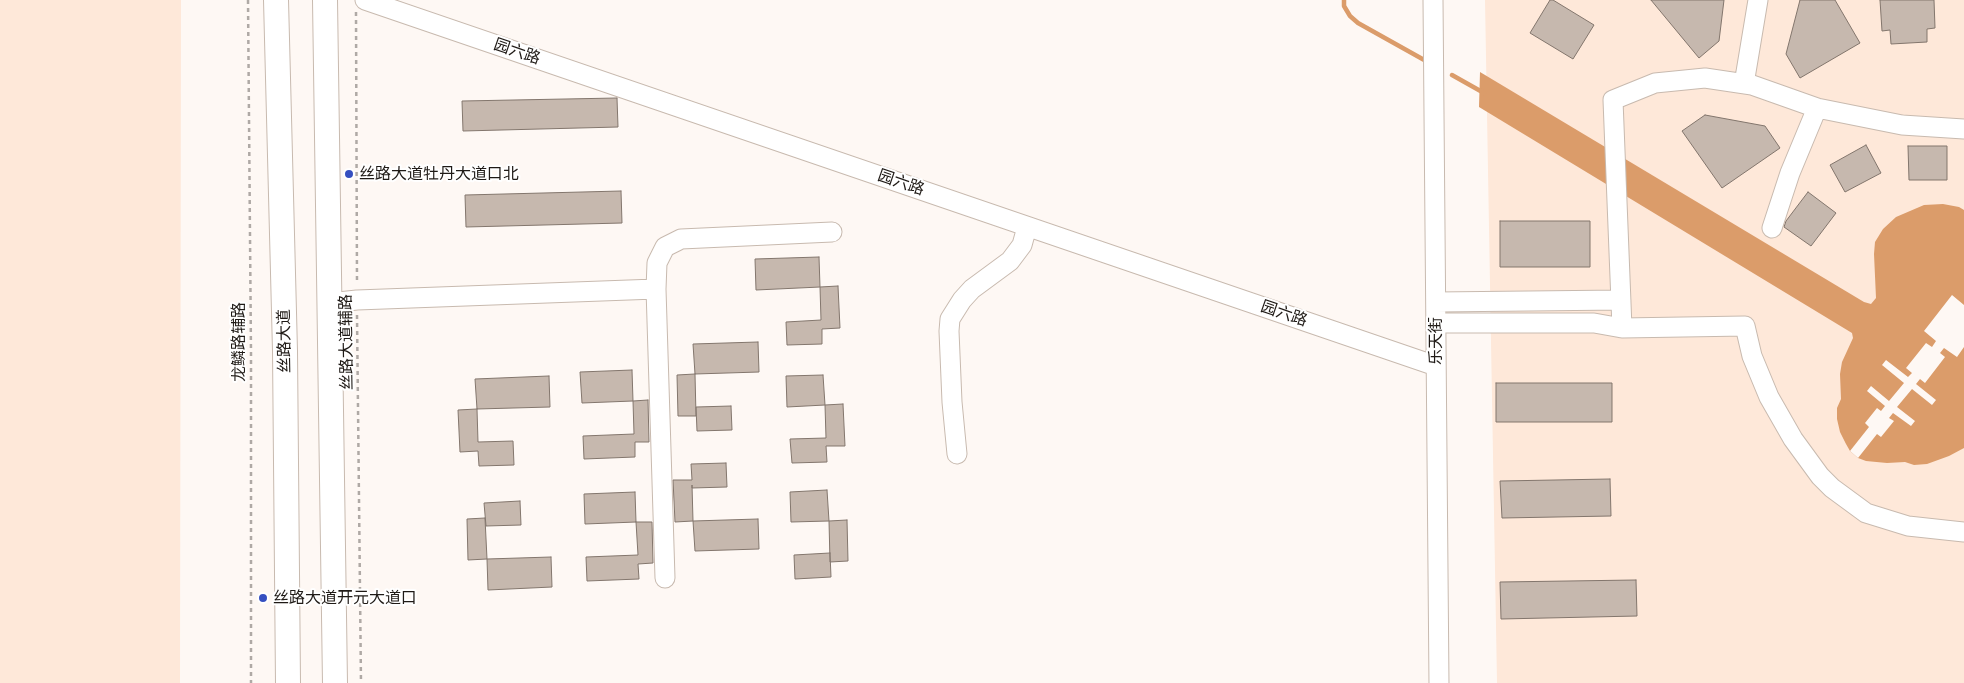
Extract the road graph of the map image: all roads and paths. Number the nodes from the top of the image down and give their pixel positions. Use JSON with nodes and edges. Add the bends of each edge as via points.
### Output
{"nodes":[{"id":1,"x":248,"y":0,"type":"edge"},
{"id":2,"x":276,"y":0,"type":"edge"},
{"id":3,"x":324,"y":0,"type":"edge"},
{"id":4,"x":1433,"y":0,"type":"edge"},
{"id":5,"x":1444,"y":0,"type":"edge"},
{"id":6,"x":1758,"y":0,"type":"edge"},
{"id":7,"x":360,"y":5,"type":"edge"},
{"id":8,"x":1744,"y":84,"type":"junction"},
{"id":9,"x":1817,"y":108,"type":"junction"},
{"id":10,"x":1964,"y":129,"type":"edge"},
{"id":11,"x":1027,"y":226,"type":"junction"},
{"id":12,"x":1772,"y":228,"type":"dead end"},
{"id":13,"x":832,"y":232,"type":"dead end"},
{"id":14,"x":656,"y":289,"type":"junction"},
{"id":15,"x":357,"y":300,"type":"junction"},
{"id":16,"x":1621,"y":300,"type":"junction"},
{"id":17,"x":1441,"y":302,"type":"junction"},
{"id":18,"x":329,"y":303,"type":"junction"},
{"id":19,"x":1441,"y":323,"type":"junction"},
{"id":20,"x":1622,"y":328,"type":"junction"},
{"id":21,"x":1436,"y":366,"type":"junction"},
{"id":22,"x":957,"y":454,"type":"dead end"},
{"id":23,"x":1964,"y":532,"type":"edge"},
{"id":24,"x":666,"y":578,"type":"dead end"},
{"id":25,"x":250,"y":683,"type":"edge"},
{"id":26,"x":288,"y":683,"type":"edge"},
{"id":27,"x":335,"y":683,"type":"edge"},
{"id":28,"x":361,"y":683,"type":"edge"},
{"id":29,"x":1439,"y":683,"type":"edge"},
{"id":30,"x":1449,"y":683,"type":"edge"}],
"edges":[{"from":1,"to":25,"type":"path","name":"龙鳞路辅路"},
{"from":2,"to":26,"type":"main road","name":"丝路大道","via":[[285,351]]},
{"from":3,"to":18,"type":"main road"},
{"from":4,"to":17,"type":"street","name":"乐天街"},
{"from":5,"to":17,"type":"street","name":"乐天街"},
{"from":6,"to":8,"type":"street"},
{"from":7,"to":11,"type":"street","name":"园六路"},
{"from":7,"to":15,"type":"path","name":"丝路大道辅路"},
{"from":8,"to":9,"type":"street"},
{"from":8,"to":16,"type":"street","via":[[1705,78],[1655,83],[1614,100]]},
{"from":9,"to":10,"type":"street","via":[[1902,126]]},
{"from":9,"to":12,"type":"street"},
{"from":11,"to":21,"type":"street","name":"园六路"},
{"from":11,"to":22,"type":"street","via":[[1016,255],[972,289],[950,319]]},
{"from":13,"to":14,"type":"street","via":[[681,239],[665,248],[657,263]]},
{"from":14,"to":15,"type":"street"},
{"from":14,"to":24,"type":"street"},
{"from":15,"to":18,"type":"street"},
{"from":15,"to":28,"type":"path","name":"丝路大道辅路"},
{"from":16,"to":17,"type":"street"},
{"from":16,"to":20,"type":"street"},
{"from":17,"to":19,"type":"street","name":"乐天街"},
{"from":18,"to":27,"type":"main road"},
{"from":19,"to":20,"type":"street","via":[[1594,323]]},
{"from":19,"to":21,"type":"street","name":"乐天街"},
{"from":19,"to":30,"type":"street","name":"乐天街"},
{"from":20,"to":23,"type":"street","via":[[1746,326],[1752,356],[1769,397],[1793,439],[1832,488],[1866,513],[1908,526]]},
{"from":21,"to":29,"type":"street","name":"乐天街"}]}
